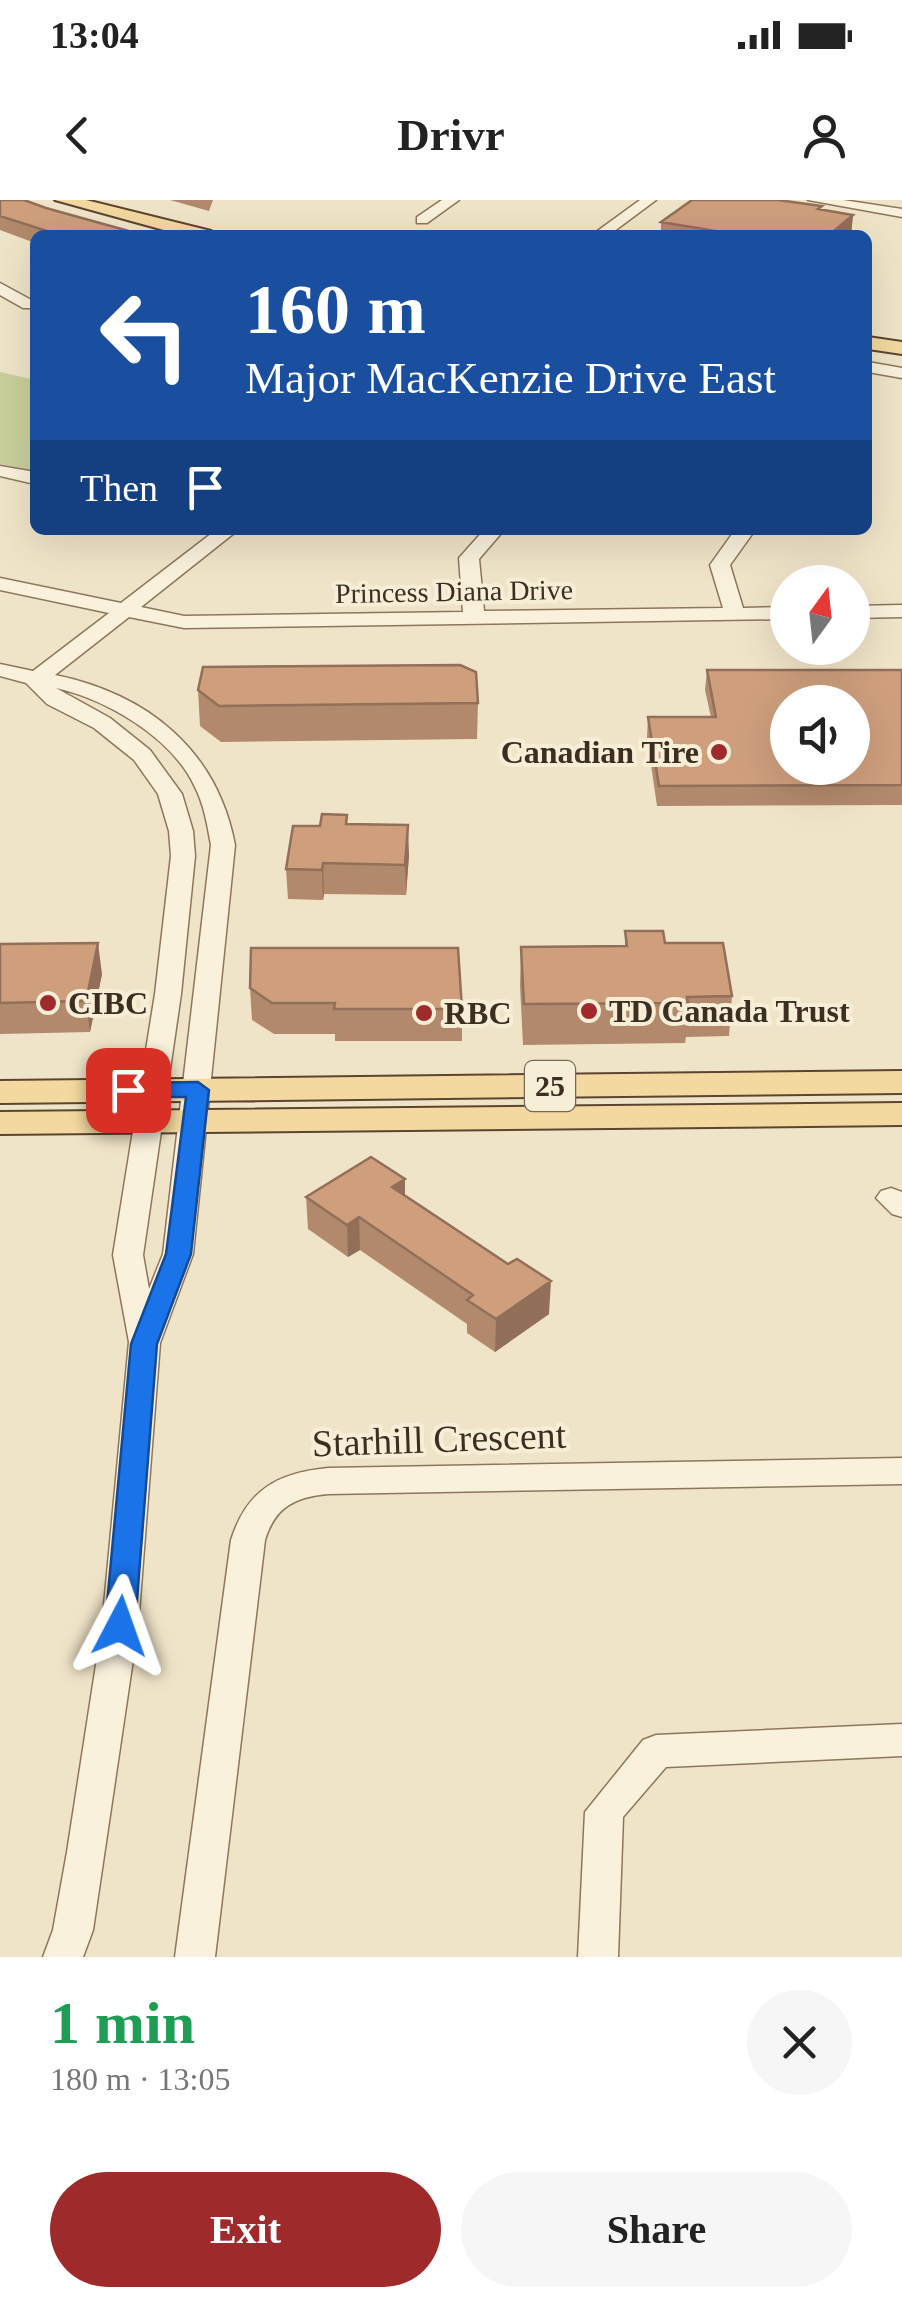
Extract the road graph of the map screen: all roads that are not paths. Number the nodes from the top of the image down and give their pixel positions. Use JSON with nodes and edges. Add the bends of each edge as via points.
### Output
{"nodes":[{"id":1,"x":64,"y":200,"type":"edge"},
{"id":2,"x":76,"y":200,"type":"edge"},
{"id":3,"x":452,"y":200,"type":"edge"},
{"id":4,"x":649,"y":200,"type":"edge"},
{"id":5,"x":815,"y":200,"type":"edge"},
{"id":6,"x":843,"y":202,"type":"edge"},
{"id":7,"x":902,"y":214,"type":"edge"},
{"id":8,"x":422,"y":220,"type":"dead end"},
{"id":9,"x":186,"y":230,"type":"edge"},
{"id":10,"x":612,"y":230,"type":"edge"},
{"id":11,"x":0,"y":288,"type":"edge"},
{"id":12,"x":29,"y":305,"type":"dead end"},
{"id":13,"x":872,"y":344,"type":"edge"},
{"id":14,"x":902,"y":348,"type":"edge"},
{"id":15,"x":875,"y":368,"type":"edge"},
{"id":16,"x":902,"y":372,"type":"edge"},
{"id":17,"x":0,"y":470,"type":"edge"},
{"id":18,"x":30,"y":477,"type":"edge"},
{"id":19,"x":222,"y":535,"type":"edge"},
{"id":20,"x":490,"y":535,"type":"edge"},
{"id":21,"x":741,"y":535,"type":"edge"},
{"id":22,"x":0,"y":584,"type":"edge"},
{"id":23,"x":902,"y":610,"type":"edge"},
{"id":24,"x":870,"y":611,"type":"edge"},
{"id":25,"x":123,"y":612,"type":"junction"},
{"id":26,"x":770,"y":613,"type":"edge"},
{"id":27,"x":735,"y":614,"type":"junction"},
{"id":28,"x":474,"y":618,"type":"junction"},
{"id":29,"x":0,"y":670,"type":"edge"},
{"id":30,"x":35,"y":680,"type":"junction"},
{"id":31,"x":902,"y":1082,"type":"edge"},
{"id":32,"x":0,"y":1092,"type":"edge"},
{"id":33,"x":149,"y":1106,"type":"junction"},
{"id":34,"x":196,"y":1106,"type":"junction"},
{"id":35,"x":902,"y":1114,"type":"edge"},
{"id":36,"x":0,"y":1123,"type":"edge"},
{"id":37,"x":144,"y":1344,"type":"junction"},
{"id":38,"x":902,"y":1472,"type":"edge"},
{"id":39,"x":902,"y":1740,"type":"edge"},
{"id":40,"x":63,"y":1957,"type":"edge"},
{"id":41,"x":195,"y":1957,"type":"edge"},
{"id":42,"x":598,"y":1957,"type":"edge"}],
"edges":[{"from":1,"to":2,"type":"main road"},
{"from":2,"to":9,"type":"main road"},
{"from":3,"to":8,"type":"street"},
{"from":4,"to":10,"type":"street"},
{"from":5,"to":6,"type":"street"},
{"from":6,"to":7,"type":"street"},
{"from":11,"to":12,"type":"street"},
{"from":13,"to":14,"type":"main road"},
{"from":15,"to":16,"type":"street"},
{"from":17,"to":18,"type":"street"},
{"from":19,"to":25,"type":"street"},
{"from":20,"to":28,"type":"street","via":[[469,558]]},
{"from":21,"to":27,"type":"street","via":[[720,565]]},
{"from":22,"to":25,"type":"street","name":"Princess Diana Drive"},
{"from":23,"to":24,"type":"street"},
{"from":25,"to":28,"type":"street","name":"Princess Diana Drive","via":[[184,622]]},
{"from":25,"to":30,"type":"street"},
{"from":26,"to":27,"type":"street","name":"Princess Diana Drive"},
{"from":27,"to":28,"type":"street","name":"Princess Diana Drive"},
{"from":29,"to":30,"type":"street"},
{"from":30,"to":33,"type":"street","via":[[133,746],[164,782],[178,819],[180,890]]},
{"from":30,"to":34,"type":"street","via":[[78,686],[167,735],[195,764],[216,804],[224,856]]},
{"from":31,"to":34,"type":"main road","number":"25"},
{"from":32,"to":33,"type":"main road","number":"25"},
{"from":33,"to":34,"type":"main road","number":"25"},
{"from":33,"to":36,"type":"main road","number":"25"},
{"from":33,"to":37,"type":"street","via":[[128,1254]]},
{"from":34,"to":35,"type":"main road","number":"25"},
{"from":34,"to":37,"type":"street","via":[[178,1254]]},
{"from":37,"to":40,"type":"street","via":[[120,1626],[87,1852]]},
{"from":38,"to":41,"type":"street","name":"Starhill Crescent","via":[[286,1487],[260,1509],[248,1540]]},
{"from":39,"to":42,"type":"street","via":[[656,1750],[604,1812]]}]}
